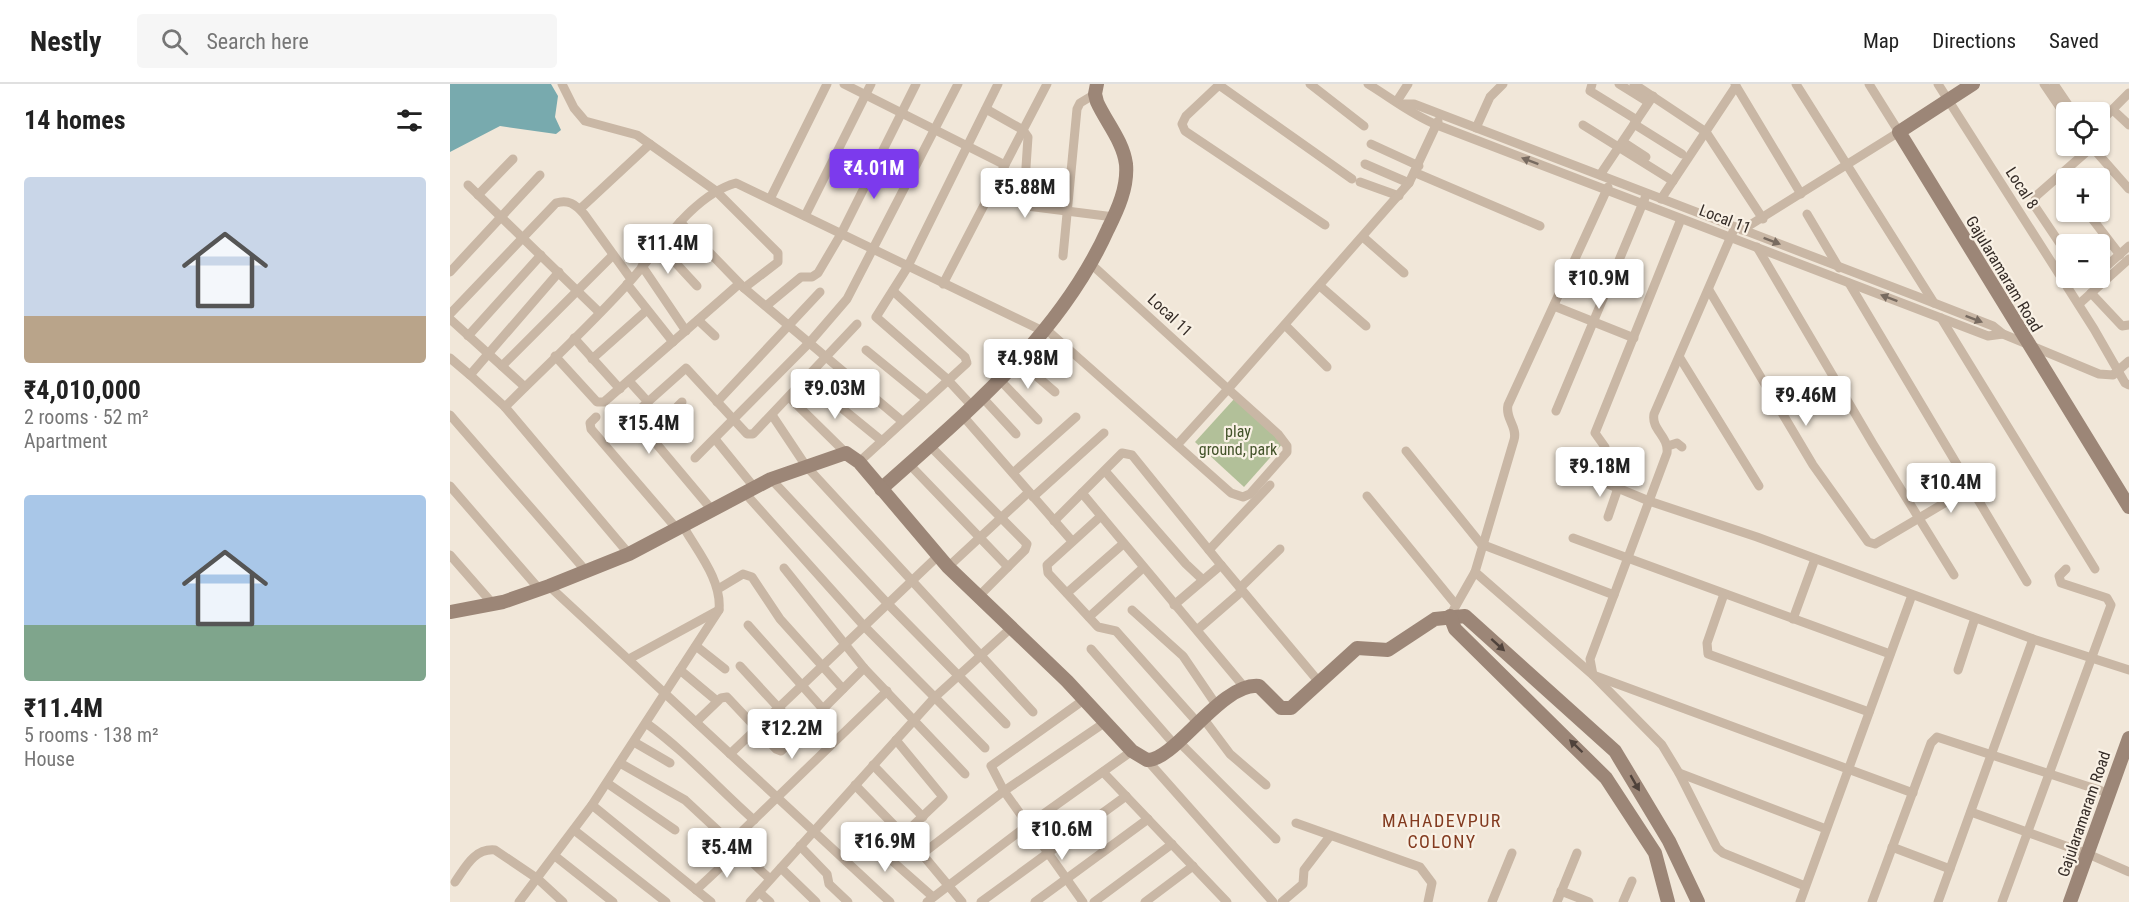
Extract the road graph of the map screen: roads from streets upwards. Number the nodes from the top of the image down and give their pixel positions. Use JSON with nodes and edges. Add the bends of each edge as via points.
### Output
{"nodes":[{"id":1,"x":562,"y":84,"type":"edge"},
{"id":2,"x":827,"y":84,"type":"edge"},
{"id":3,"x":844,"y":84,"type":"edge"},
{"id":4,"x":871,"y":84,"type":"edge"},
{"id":5,"x":916,"y":84,"type":"edge"},
{"id":6,"x":958,"y":84,"type":"edge"},
{"id":7,"x":998,"y":84,"type":"edge"},
{"id":8,"x":1047,"y":84,"type":"edge"},
{"id":9,"x":1310,"y":84,"type":"edge"},
{"id":10,"x":1368,"y":84,"type":"edge"},
{"id":11,"x":1408,"y":84,"type":"edge"},
{"id":12,"x":1503,"y":84,"type":"edge"},
{"id":13,"x":1592,"y":84,"type":"edge"},
{"id":14,"x":1619,"y":84,"type":"edge"},
{"id":15,"x":1634,"y":84,"type":"edge"},
{"id":16,"x":1796,"y":84,"type":"edge"},
{"id":17,"x":1869,"y":84,"type":"edge"},
{"id":18,"x":1938,"y":84,"type":"edge"},
{"id":19,"x":1973,"y":84,"type":"edge"},
{"id":20,"x":2124,"y":84,"type":"edge"},
{"id":21,"x":1219,"y":85,"type":"edge"},
{"id":22,"x":1736,"y":85,"type":"edge"},
{"id":23,"x":2050,"y":85,"type":"edge"},
{"id":24,"x":1096,"y":89,"type":"edge"},
{"id":25,"x":2129,"y":91,"type":"edge"},
{"id":26,"x":866,"y":95,"type":"junction"},
{"id":27,"x":1651,"y":99,"type":"junction"},
{"id":28,"x":1948,"y":99,"type":"junction"},
{"id":29,"x":2059,"y":102,"type":"edge"},
{"id":30,"x":2064,"y":102,"type":"edge"},
{"id":31,"x":1400,"y":103,"type":"junction"},
{"id":32,"x":986,"y":109,"type":"junction"},
{"id":33,"x":2113,"y":110,"type":"junction"},
{"id":34,"x":902,"y":113,"type":"junction"},
{"id":35,"x":2110,"y":113,"type":"edge"},
{"id":36,"x":1441,"y":114,"type":"junction"},
{"id":37,"x":1636,"y":122,"type":"junction"},
{"id":38,"x":1437,"y":125,"type":"junction"},
{"id":39,"x":1583,"y":125,"type":"dead end"},
{"id":40,"x":2129,"y":125,"type":"edge"},
{"id":41,"x":1364,"y":126,"type":"dead end"},
{"id":42,"x":1476,"y":128,"type":"junction"},
{"id":43,"x":935,"y":130,"type":"junction"},
{"id":44,"x":1023,"y":130,"type":"junction"},
{"id":45,"x":1706,"y":132,"type":"junction"},
{"id":46,"x":1899,"y":132,"type":"junction"},
{"id":47,"x":650,"y":144,"type":"junction"},
{"id":48,"x":1371,"y":144,"type":"dead end"},
{"id":49,"x":1621,"y":145,"type":"junction"},
{"id":50,"x":967,"y":146,"type":"junction"},
{"id":51,"x":1682,"y":154,"type":"dead end"},
{"id":52,"x":2077,"y":156,"type":"edge"},
{"id":53,"x":2100,"y":156,"type":"edge"},
{"id":54,"x":513,"y":159,"type":"dead end"},
{"id":55,"x":1559,"y":160,"type":"junction"},
{"id":56,"x":1365,"y":164,"type":"dead end"},
{"id":57,"x":1848,"y":164,"type":"junction"},
{"id":58,"x":1005,"y":165,"type":"junction"},
{"id":59,"x":2066,"y":168,"type":"edge"},
{"id":60,"x":1417,"y":170,"type":"junction"},
{"id":61,"x":1556,"y":170,"type":"junction"},
{"id":62,"x":540,"y":175,"type":"dead end"},
{"id":63,"x":1600,"y":176,"type":"junction"},
{"id":64,"x":1672,"y":177,"type":"junction"},
{"id":65,"x":2056,"y":179,"type":"edge"},
{"id":66,"x":1612,"y":180,"type":"junction"},
{"id":67,"x":1409,"y":183,"type":"junction"},
{"id":68,"x":468,"y":185,"type":"dead end"},
{"id":69,"x":2129,"y":189,"type":"edge"},
{"id":70,"x":1607,"y":190,"type":"junction"},
{"id":71,"x":716,"y":191,"type":"junction"},
{"id":72,"x":1647,"y":193,"type":"junction"},
{"id":73,"x":1801,"y":194,"type":"junction"},
{"id":74,"x":478,"y":195,"type":"junction"},
{"id":75,"x":1398,"y":196,"type":"junction"},
{"id":76,"x":770,"y":198,"type":"junction"},
{"id":77,"x":1661,"y":199,"type":"junction"},
{"id":78,"x":1643,"y":204,"type":"junction"},
{"id":79,"x":579,"y":209,"type":"junction"},
{"id":80,"x":1068,"y":211,"type":"junction"},
{"id":81,"x":1808,"y":214,"type":"dead end"},
{"id":82,"x":805,"y":216,"type":"junction"},
{"id":83,"x":502,"y":217,"type":"junction"},
{"id":84,"x":1114,"y":217,"type":"junction"},
{"id":85,"x":1681,"y":219,"type":"junction"},
{"id":86,"x":1763,"y":219,"type":"junction"},
{"id":87,"x":680,"y":222,"type":"junction"},
{"id":88,"x":2095,"y":222,"type":"edge"},
{"id":89,"x":1325,"y":225,"type":"dead end"},
{"id":90,"x":1540,"y":226,"type":"dead end"},
{"id":91,"x":1738,"y":228,"type":"junction"},
{"id":92,"x":841,"y":234,"type":"junction"},
{"id":93,"x":522,"y":237,"type":"junction"},
{"id":94,"x":1363,"y":237,"type":"junction"},
{"id":95,"x":1731,"y":237,"type":"junction"},
{"id":96,"x":2056,"y":237,"type":"edge"},
{"id":97,"x":660,"y":246,"type":"junction"},
{"id":98,"x":2129,"y":246,"type":"edge"},
{"id":99,"x":1757,"y":247,"type":"junction"},
{"id":100,"x":874,"y":251,"type":"junction"},
{"id":101,"x":541,"y":255,"type":"junction"},
{"id":102,"x":613,"y":255,"type":"junction"},
{"id":103,"x":1063,"y":256,"type":"dead end"},
{"id":104,"x":2124,"y":257,"type":"edge"},
{"id":105,"x":1821,"y":260,"type":"junction"},
{"id":106,"x":1092,"y":264,"type":"junction"},
{"id":107,"x":2110,"y":266,"type":"edge"},
{"id":108,"x":642,"y":267,"type":"junction"},
{"id":109,"x":907,"y":268,"type":"junction"},
{"id":110,"x":1839,"y":268,"type":"junction"},
{"id":111,"x":1818,"y":271,"type":"junction"},
{"id":112,"x":450,"y":272,"type":"edge"},
{"id":113,"x":559,"y":272,"type":"junction"},
{"id":114,"x":1404,"y":273,"type":"dead end"},
{"id":115,"x":629,"y":282,"type":"junction"},
{"id":116,"x":1849,"y":283,"type":"junction"},
{"id":117,"x":943,"y":284,"type":"junction"},
{"id":118,"x":1320,"y":285,"type":"junction"},
{"id":119,"x":697,"y":286,"type":"dead end"},
{"id":120,"x":741,"y":286,"type":"junction"},
{"id":121,"x":576,"y":289,"type":"junction"},
{"id":122,"x":1709,"y":290,"type":"junction"},
{"id":123,"x":892,"y":291,"type":"junction"},
{"id":124,"x":820,"y":292,"type":"dead end"},
{"id":125,"x":2091,"y":293,"type":"junction"},
{"id":126,"x":1916,"y":296,"type":"junction"},
{"id":127,"x":1934,"y":303,"type":"junction"},
{"id":128,"x":2079,"y":304,"type":"junction"},
{"id":129,"x":766,"y":306,"type":"junction"},
{"id":130,"x":1554,"y":306,"type":"junction"},
{"id":131,"x":1912,"y":307,"type":"junction"},
{"id":132,"x":647,"y":310,"type":"junction"},
{"id":133,"x":599,"y":312,"type":"junction"},
{"id":134,"x":450,"y":314,"type":"edge"},
{"id":135,"x":1941,"y":318,"type":"junction"},
{"id":136,"x":450,"y":319,"type":"edge"},
{"id":137,"x":698,"y":320,"type":"junction"},
{"id":138,"x":1593,"y":322,"type":"junction"},
{"id":139,"x":857,"y":324,"type":"dead end"},
{"id":140,"x":1285,"y":325,"type":"junction"},
{"id":141,"x":2129,"y":325,"type":"edge"},
{"id":142,"x":789,"y":326,"type":"junction"},
{"id":143,"x":1365,"y":326,"type":"dead end"},
{"id":144,"x":686,"y":331,"type":"junction"},
{"id":145,"x":1046,"y":331,"type":"junction"},
{"id":146,"x":2003,"y":334,"type":"junction"},
{"id":147,"x":468,"y":336,"type":"junction"},
{"id":148,"x":715,"y":336,"type":"dead end"},
{"id":149,"x":574,"y":338,"type":"junction"},
{"id":150,"x":1634,"y":338,"type":"junction"},
{"id":151,"x":2025,"y":341,"type":"junction"},
{"id":152,"x":673,"y":342,"type":"junction"},
{"id":153,"x":810,"y":342,"type":"junction"},
{"id":154,"x":866,"y":350,"type":"dead end"},
{"id":155,"x":488,"y":353,"type":"junction"},
{"id":156,"x":555,"y":356,"type":"junction"},
{"id":157,"x":826,"y":356,"type":"junction"},
{"id":158,"x":450,"y":358,"type":"edge"},
{"id":159,"x":1680,"y":358,"type":"junction"},
{"id":160,"x":592,"y":359,"type":"junction"},
{"id":161,"x":1018,"y":360,"type":"junction"},
{"id":162,"x":2129,"y":361,"type":"edge"},
{"id":163,"x":502,"y":366,"type":"junction"},
{"id":164,"x":1326,"y":367,"type":"dead end"},
{"id":165,"x":2118,"y":371,"type":"junction"},
{"id":166,"x":470,"y":375,"type":"junction"},
{"id":167,"x":806,"y":379,"type":"junction"},
{"id":168,"x":999,"y":379,"type":"junction"},
{"id":169,"x":947,"y":380,"type":"junction"},
{"id":170,"x":629,"y":381,"type":"junction"},
{"id":171,"x":2128,"y":386,"type":"edge"},
{"id":172,"x":525,"y":387,"type":"junction"},
{"id":173,"x":620,"y":389,"type":"junction"},
{"id":174,"x":1228,"y":389,"type":"junction"},
{"id":175,"x":1055,"y":392,"type":"dead end"},
{"id":176,"x":789,"y":397,"type":"junction"},
{"id":177,"x":926,"y":399,"type":"junction"},
{"id":178,"x":648,"y":402,"type":"junction"},
{"id":179,"x":682,"y":402,"type":"dead end"},
{"id":180,"x":717,"y":402,"type":"junction"},
{"id":181,"x":972,"y":406,"type":"junction"},
{"id":182,"x":505,"y":407,"type":"junction"},
{"id":183,"x":1556,"y":411,"type":"dead end"},
{"id":184,"x":450,"y":415,"type":"edge"},
{"id":185,"x":772,"y":415,"type":"junction"},
{"id":186,"x":596,"y":417,"type":"dead end"},
{"id":187,"x":1076,"y":417,"type":"dead end"},
{"id":188,"x":1038,"y":420,"type":"dead end"},
{"id":189,"x":734,"y":421,"type":"junction"},
{"id":190,"x":902,"y":421,"type":"junction"},
{"id":191,"x":622,"y":424,"type":"dead end"},
{"id":192,"x":1104,"y":433,"type":"dead end"},
{"id":193,"x":1016,"y":434,"type":"dead end"},
{"id":194,"x":715,"y":439,"type":"junction"},
{"id":195,"x":882,"y":441,"type":"junction"},
{"id":196,"x":1178,"y":444,"type":"junction"},
{"id":197,"x":930,"y":446,"type":"junction"},
{"id":198,"x":1668,"y":446,"type":"junction"},
{"id":199,"x":1682,"y":447,"type":"dead end"},
{"id":200,"x":1406,"y":451,"type":"dead end"},
{"id":201,"x":846,"y":453,"type":"junction"},
{"id":202,"x":695,"y":458,"type":"dead end"},
{"id":203,"x":859,"y":462,"type":"junction"},
{"id":204,"x":909,"y":464,"type":"junction"},
{"id":205,"x":806,"y":466,"type":"junction"},
{"id":206,"x":1105,"y":471,"type":"junction"},
{"id":207,"x":1012,"y":473,"type":"junction"},
{"id":208,"x":771,"y":479,"type":"junction"},
{"id":209,"x":1270,"y":485,"type":"dead end"},
{"id":210,"x":450,"y":486,"type":"edge"},
{"id":211,"x":1759,"y":486,"type":"dead end"},
{"id":212,"x":1618,"y":488,"type":"junction"},
{"id":213,"x":1970,"y":488,"type":"junction"},
{"id":214,"x":749,"y":489,"type":"junction"},
{"id":215,"x":882,"y":489,"type":"junction"},
{"id":216,"x":1082,"y":493,"type":"junction"},
{"id":217,"x":1031,"y":495,"type":"junction"},
{"id":218,"x":1367,"y":496,"type":"dead end"},
{"id":219,"x":1649,"y":501,"type":"junction"},
{"id":220,"x":2129,"y":507,"type":"edge"},
{"id":221,"x":712,"y":510,"type":"junction"},
{"id":222,"x":1101,"y":516,"type":"junction"},
{"id":223,"x":1919,"y":517,"type":"junction"},
{"id":224,"x":1001,"y":518,"type":"junction"},
{"id":225,"x":1608,"y":518,"type":"dead end"},
{"id":226,"x":1054,"y":521,"type":"junction"},
{"id":227,"x":680,"y":527,"type":"junction"},
{"id":228,"x":980,"y":538,"type":"junction"},
{"id":229,"x":1573,"y":538,"type":"dead end"},
{"id":230,"x":1072,"y":541,"type":"junction"},
{"id":231,"x":1123,"y":544,"type":"junction"},
{"id":232,"x":1481,"y":544,"type":"junction"},
{"id":233,"x":1280,"y":549,"type":"dead end"},
{"id":234,"x":1209,"y":550,"type":"junction"},
{"id":235,"x":629,"y":554,"type":"junction"},
{"id":236,"x":450,"y":555,"type":"edge"},
{"id":237,"x":938,"y":556,"type":"junction"},
{"id":238,"x":1628,"y":559,"type":"junction"},
{"id":239,"x":1815,"y":559,"type":"junction"},
{"id":240,"x":1221,"y":565,"type":"junction"},
{"id":241,"x":948,"y":567,"type":"junction"},
{"id":242,"x":1008,"y":567,"type":"junction"},
{"id":243,"x":784,"y":568,"type":"dead end"},
{"id":244,"x":1143,"y":568,"type":"junction"},
{"id":245,"x":2066,"y":569,"type":"dead end"},
{"id":246,"x":2095,"y":569,"type":"dead end"},
{"id":247,"x":586,"y":571,"type":"junction"},
{"id":248,"x":1475,"y":572,"type":"junction"},
{"id":249,"x":1954,"y":575,"type":"dead end"},
{"id":250,"x":912,"y":580,"type":"junction"},
{"id":251,"x":1203,"y":580,"type":"junction"},
{"id":252,"x":2026,"y":582,"type":"dead end"},
{"id":253,"x":545,"y":588,"type":"junction"},
{"id":254,"x":718,"y":589,"type":"junction"},
{"id":255,"x":1241,"y":589,"type":"junction"},
{"id":256,"x":1067,"y":593,"type":"junction"},
{"id":257,"x":1724,"y":594,"type":"junction"},
{"id":258,"x":1614,"y":595,"type":"junction"},
{"id":259,"x":1912,"y":595,"type":"junction"},
{"id":260,"x":979,"y":596,"type":"junction"},
{"id":261,"x":493,"y":604,"type":"junction"},
{"id":262,"x":888,"y":604,"type":"junction"},
{"id":263,"x":1174,"y":605,"type":"junction"},
{"id":264,"x":719,"y":610,"type":"junction"},
{"id":265,"x":1132,"y":610,"type":"dead end"},
{"id":266,"x":1453,"y":610,"type":"junction"},
{"id":267,"x":450,"y":612,"type":"edge"},
{"id":268,"x":1089,"y":617,"type":"junction"},
{"id":269,"x":1793,"y":618,"type":"junction"},
{"id":270,"x":1975,"y":618,"type":"junction"},
{"id":271,"x":748,"y":625,"type":"dead end"},
{"id":272,"x":864,"y":626,"type":"junction"},
{"id":273,"x":1011,"y":628,"type":"junction"},
{"id":274,"x":1197,"y":630,"type":"junction"},
{"id":275,"x":2033,"y":639,"type":"junction"},
{"id":276,"x":843,"y":644,"type":"junction"},
{"id":277,"x":696,"y":646,"type":"junction"},
{"id":278,"x":1091,"y":649,"type":"dead end"},
{"id":279,"x":1890,"y":654,"type":"junction"},
{"id":280,"x":981,"y":656,"type":"junction"},
{"id":281,"x":629,"y":659,"type":"junction"},
{"id":282,"x":2091,"y":659,"type":"junction"},
{"id":283,"x":740,"y":666,"type":"dead end"},
{"id":284,"x":821,"y":666,"type":"junction"},
{"id":285,"x":864,"y":668,"type":"junction"},
{"id":286,"x":725,"y":669,"type":"dead end"},
{"id":287,"x":680,"y":670,"type":"junction"},
{"id":288,"x":1958,"y":670,"type":"dead end"},
{"id":289,"x":2129,"y":670,"type":"edge"},
{"id":290,"x":959,"y":675,"type":"junction"},
{"id":291,"x":1593,"y":675,"type":"junction"},
{"id":292,"x":1319,"y":682,"type":"junction"},
{"id":293,"x":801,"y":685,"type":"junction"},
{"id":294,"x":1245,"y":688,"type":"junction"},
{"id":295,"x":843,"y":689,"type":"junction"},
{"id":296,"x":887,"y":691,"type":"junction"},
{"id":297,"x":665,"y":692,"type":"junction"},
{"id":298,"x":934,"y":697,"type":"junction"},
{"id":299,"x":1085,"y":699,"type":"junction"},
{"id":300,"x":717,"y":701,"type":"junction"},
{"id":301,"x":1217,"y":706,"type":"junction"},
{"id":302,"x":778,"y":707,"type":"junction"},
{"id":303,"x":823,"y":709,"type":"junction"},
{"id":304,"x":1033,"y":712,"type":"dead end"},
{"id":305,"x":1869,"y":712,"type":"junction"},
{"id":306,"x":915,"y":719,"type":"junction"},
{"id":307,"x":1200,"y":720,"type":"junction"},
{"id":308,"x":1107,"y":721,"type":"junction"},
{"id":309,"x":696,"y":722,"type":"junction"},
{"id":310,"x":646,"y":723,"type":"junction"},
{"id":311,"x":1006,"y":724,"type":"dead end"},
{"id":312,"x":755,"y":729,"type":"junction"},
{"id":313,"x":800,"y":731,"type":"junction"},
{"id":314,"x":2129,"y":738,"type":"edge"},
{"id":315,"x":896,"y":740,"type":"junction"},
{"id":316,"x":634,"y":741,"type":"junction"},
{"id":317,"x":1176,"y":742,"type":"junction"},
{"id":318,"x":985,"y":748,"type":"dead end"},
{"id":319,"x":1132,"y":751,"type":"junction"},
{"id":320,"x":1992,"y":753,"type":"junction"},
{"id":321,"x":730,"y":754,"type":"junction"},
{"id":322,"x":1147,"y":760,"type":"junction"},
{"id":323,"x":620,"y":763,"type":"junction"},
{"id":324,"x":670,"y":763,"type":"dead end"},
{"id":325,"x":873,"y":765,"type":"junction"},
{"id":326,"x":1848,"y":769,"type":"junction"},
{"id":327,"x":1103,"y":772,"type":"junction"},
{"id":328,"x":1679,"y":773,"type":"junction"},
{"id":329,"x":2050,"y":773,"type":"junction"},
{"id":330,"x":965,"y":774,"type":"dead end"},
{"id":331,"x":607,"y":783,"type":"junction"},
{"id":332,"x":855,"y":785,"type":"junction"},
{"id":333,"x":1266,"y":785,"type":"dead end"},
{"id":334,"x":1004,"y":791,"type":"junction"},
{"id":335,"x":1912,"y":793,"type":"junction"},
{"id":336,"x":2108,"y":793,"type":"junction"},
{"id":337,"x":1126,"y":796,"type":"junction"},
{"id":338,"x":778,"y":797,"type":"junction"},
{"id":339,"x":592,"y":805,"type":"junction"},
{"id":340,"x":1971,"y":812,"type":"junction"},
{"id":341,"x":923,"y":817,"type":"junction"},
{"id":342,"x":1148,"y":819,"type":"junction"},
{"id":343,"x":754,"y":820,"type":"junction"},
{"id":344,"x":1296,"y":823,"type":"dead end"},
{"id":345,"x":1028,"y":825,"type":"junction"},
{"id":346,"x":856,"y":829,"type":"dead end"},
{"id":347,"x":1826,"y":829,"type":"junction"},
{"id":348,"x":574,"y":830,"type":"junction"},
{"id":349,"x":675,"y":830,"type":"dead end"},
{"id":350,"x":814,"y":830,"type":"junction"},
{"id":351,"x":2028,"y":832,"type":"junction"},
{"id":352,"x":903,"y":835,"type":"junction"},
{"id":353,"x":1330,"y":836,"type":"junction"},
{"id":354,"x":1276,"y":839,"type":"dead end"},
{"id":355,"x":732,"y":841,"type":"junction"},
{"id":356,"x":1172,"y":844,"type":"junction"},
{"id":357,"x":800,"y":846,"type":"junction"},
{"id":358,"x":1892,"y":847,"type":"junction"},
{"id":359,"x":740,"y":849,"type":"junction"},
{"id":360,"x":1512,"y":853,"type":"dead end"},
{"id":361,"x":1577,"y":853,"type":"dead end"},
{"id":362,"x":922,"y":854,"type":"junction"},
{"id":363,"x":1048,"y":854,"type":"junction"},
{"id":364,"x":2088,"y":854,"type":"junction"},
{"id":365,"x":555,"y":856,"type":"junction"},
{"id":366,"x":1193,"y":866,"type":"junction"},
{"id":367,"x":781,"y":868,"type":"junction"},
{"id":368,"x":1950,"y":869,"type":"junction"},
{"id":369,"x":2129,"y":872,"type":"edge"},
{"id":370,"x":538,"y":879,"type":"junction"},
{"id":371,"x":770,"y":879,"type":"junction"},
{"id":372,"x":1066,"y":879,"type":"junction"},
{"id":373,"x":1632,"y":881,"type":"dead end"},
{"id":374,"x":455,"y":882,"type":"dead end"},
{"id":375,"x":949,"y":884,"type":"junction"},
{"id":376,"x":1805,"y":886,"type":"junction"},
{"id":377,"x":696,"y":890,"type":"junction"},
{"id":378,"x":1561,"y":891,"type":"junction"},
{"id":379,"x":759,"y":892,"type":"junction"},
{"id":380,"x":930,"y":899,"type":"edge"},
{"id":381,"x":520,"y":901,"type":"edge"},
{"id":382,"x":564,"y":901,"type":"edge"},
{"id":383,"x":613,"y":902,"type":"edge"},
{"id":384,"x":666,"y":902,"type":"edge"},
{"id":385,"x":711,"y":902,"type":"edge"},
{"id":386,"x":750,"y":902,"type":"edge"},
{"id":387,"x":770,"y":902,"type":"edge"},
{"id":388,"x":816,"y":902,"type":"edge"},
{"id":389,"x":848,"y":902,"type":"edge"},
{"id":390,"x":890,"y":902,"type":"edge"},
{"id":391,"x":962,"y":902,"type":"edge"},
{"id":392,"x":981,"y":902,"type":"edge"},
{"id":393,"x":1035,"y":902,"type":"edge"},
{"id":394,"x":1083,"y":902,"type":"edge"},
{"id":395,"x":1094,"y":902,"type":"edge"},
{"id":396,"x":1145,"y":902,"type":"edge"},
{"id":397,"x":1227,"y":902,"type":"edge"},
{"id":398,"x":1273,"y":902,"type":"edge"},
{"id":399,"x":1282,"y":902,"type":"edge"},
{"id":400,"x":1428,"y":902,"type":"edge"},
{"id":401,"x":1492,"y":902,"type":"edge"},
{"id":402,"x":1557,"y":902,"type":"edge"},
{"id":403,"x":1589,"y":902,"type":"edge"},
{"id":404,"x":1623,"y":902,"type":"edge"},
{"id":405,"x":1668,"y":902,"type":"edge"},
{"id":406,"x":1698,"y":902,"type":"edge"},
{"id":407,"x":1800,"y":902,"type":"edge"},
{"id":408,"x":1872,"y":902,"type":"edge"},
{"id":409,"x":1938,"y":902,"type":"edge"},
{"id":410,"x":2002,"y":902,"type":"edge"},
{"id":411,"x":2070,"y":902,"type":"edge"}],
"edges":[{"from":1,"to":47,"type":"street","via":[[585,121],[627,130]]},
{"from":2,"to":76,"type":"street"},
{"from":3,"to":26,"type":"street"},
{"from":4,"to":26,"type":"street"},
{"from":5,"to":34,"type":"street"},
{"from":6,"to":43,"type":"street"},
{"from":7,"to":32,"type":"street"},
{"from":8,"to":44,"type":"street"},
{"from":9,"to":41,"type":"street"},
{"from":10,"to":31,"type":"street"},
{"from":11,"to":31,"type":"street"},
{"from":12,"to":42,"type":"street","via":[[1490,97]]},
{"from":13,"to":37,"type":"street","via":[[1590,90]]},
{"from":14,"to":27,"type":"street"},
{"from":15,"to":27,"type":"street"},
{"from":16,"to":57,"type":"street"},
{"from":17,"to":46,"type":"street"},
{"from":18,"to":28,"type":"street","name":"Local 8"},
{"from":19,"to":28,"type":"street"},
{"from":20,"to":25,"type":"street"},
{"from":21,"to":75,"type":"street","via":[[1356,181]]},
{"from":21,"to":89,"type":"street","via":[[1186,116],[1182,124],[1185,131]]},
{"from":22,"to":45,"type":"street"},
{"from":22,"to":73,"type":"street"},
{"from":23,"to":29,"type":"street"},
{"from":23,"to":30,"type":"street"},
{"from":24,"to":80,"type":"street","via":[[1077,109]]},
{"from":24,"to":84,"type":"street","via":[[1124,150],[1123,195]]},
{"from":25,"to":33,"type":"street"},
{"from":26,"to":34,"type":"street"},
{"from":26,"to":82,"type":"street"},
{"from":27,"to":37,"type":"street"},
{"from":27,"to":45,"type":"street"},
{"from":28,"to":46,"type":"street"},
{"from":28,"to":128,"type":"street","name":"Local 8"},
{"from":31,"to":36,"type":"street","name":"Local 11"},
{"from":31,"to":38,"type":"street","name":"Local 11","via":[[1412,114]]},
{"from":32,"to":44,"type":"street"},
{"from":32,"to":50,"type":"street"},
{"from":33,"to":35,"type":"street"},
{"from":33,"to":40,"type":"street"},
{"from":34,"to":43,"type":"street"},
{"from":34,"to":92,"type":"street"},
{"from":36,"to":38,"type":"street"},
{"from":36,"to":42,"type":"street","name":"Local 11"},
{"from":37,"to":49,"type":"street"},
{"from":37,"to":51,"type":"street"},
{"from":38,"to":60,"type":"street"},
{"from":61,"to":38,"type":"street","name":"Local 11","one_way":true},
{"from":39,"to":49,"type":"street"},
{"from":42,"to":55,"type":"street","name":"Local 11"},
{"from":43,"to":50,"type":"street"},
{"from":43,"to":100,"type":"street"},
{"from":44,"to":58,"type":"street"},
{"from":44,"to":80,"type":"street","via":[[1028,137],[1024,197],[1027,206]]},
{"from":45,"to":64,"type":"street"},
{"from":45,"to":86,"type":"street"},
{"from":46,"to":57,"type":"street"},
{"from":46,"to":151,"type":"street","name":"Gajularamaram Road"},
{"from":47,"to":71,"type":"street"},
{"from":47,"to":79,"type":"street"},
{"from":48,"to":60,"type":"street"},
{"from":49,"to":63,"type":"street"},
{"from":49,"to":64,"type":"street"},
{"from":50,"to":58,"type":"street"},
{"from":50,"to":109,"type":"street"},
{"from":52,"to":59,"type":"street"},
{"from":53,"to":69,"type":"street"},
{"from":54,"to":74,"type":"street"},
{"from":55,"to":61,"type":"street"},
{"from":55,"to":63,"type":"street","name":"Local 11"},
{"from":56,"to":67,"type":"street"},
{"from":57,"to":73,"type":"street"},
{"from":57,"to":127,"type":"street"},
{"from":58,"to":117,"type":"street"},
{"from":60,"to":67,"type":"street"},
{"from":60,"to":90,"type":"street"},
{"from":61,"to":70,"type":"street","name":"Local 11"},
{"from":62,"to":83,"type":"street"},
{"from":63,"to":66,"type":"street","name":"Local 11"},
{"from":64,"to":77,"type":"street"},
{"from":65,"to":96,"type":"street","via":[[2033,201]]},
{"from":66,"to":70,"type":"street"},
{"from":66,"to":72,"type":"street","name":"Local 11"},
{"from":67,"to":75,"type":"street"},
{"from":68,"to":74,"type":"street"},
{"from":70,"to":78,"type":"street","name":"Local 11"},
{"from":70,"to":130,"type":"street"},
{"from":71,"to":76,"type":"street","via":[[740,183]]},
{"from":71,"to":87,"type":"street"},
{"from":71,"to":120,"type":"street","via":[[780,257]]},
{"from":72,"to":77,"type":"street","name":"Local 11"},
{"from":72,"to":78,"type":"street"},
{"from":73,"to":86,"type":"street"},
{"from":74,"to":83,"type":"street"},
{"from":75,"to":94,"type":"street"},
{"from":76,"to":82,"type":"street"},
{"from":77,"to":91,"type":"street","name":"Local 11"},
{"from":78,"to":85,"type":"street","name":"Local 11"},
{"from":78,"to":138,"type":"street"},
{"from":79,"to":93,"type":"street","via":[[564,200],[556,203]]},
{"from":79,"to":102,"type":"street"},
{"from":80,"to":84,"type":"street"},
{"from":80,"to":103,"type":"street"},
{"from":81,"to":110,"type":"street"},
{"from":82,"to":92,"type":"street"},
{"from":83,"to":93,"type":"street"},
{"from":83,"to":112,"type":"street"},
{"from":84,"to":106,"type":"street"},
{"from":85,"to":95,"type":"street","name":"Local 11"},
{"from":85,"to":150,"type":"street"},
{"from":86,"to":91,"type":"street"},
{"from":87,"to":97,"type":"street"},
{"from":87,"to":120,"type":"street"},
{"from":88,"to":104,"type":"street"},
{"from":91,"to":95,"type":"street"},
{"from":91,"to":105,"type":"street","name":"Local 11","one_way":true},
{"from":92,"to":100,"type":"street"},
{"from":92,"to":129,"type":"street","via":[[818,273],[801,277]]},
{"from":93,"to":101,"type":"street"},
{"from":93,"to":134,"type":"street"},
{"from":94,"to":114,"type":"street"},
{"from":94,"to":118,"type":"street"},
{"from":95,"to":99,"type":"street","name":"Local 11"},
{"from":95,"to":122,"type":"street"},
{"from":97,"to":108,"type":"street"},
{"from":97,"to":119,"type":"street"},
{"from":98,"to":104,"type":"street"},
{"from":99,"to":111,"type":"street","name":"Local 11"},
{"from":99,"to":223,"type":"street"},
{"from":100,"to":109,"type":"street"},
{"from":100,"to":153,"type":"street","via":[[847,299]]},
{"from":101,"to":113,"type":"street"},
{"from":101,"to":147,"type":"street"},
{"from":102,"to":115,"type":"street"},
{"from":102,"to":121,"type":"street"},
{"from":104,"to":107,"type":"street"},
{"from":104,"to":125,"type":"street"},
{"from":105,"to":110,"type":"street","name":"Local 11"},
{"from":105,"to":111,"type":"street"},
{"from":106,"to":145,"type":"street"},
{"from":106,"to":174,"type":"street","name":"Local 11"},
{"from":108,"to":115,"type":"street"},
{"from":108,"to":144,"type":"street"},
{"from":109,"to":117,"type":"street"},
{"from":109,"to":123,"type":"street"},
{"from":110,"to":126,"type":"street","name":"Local 11"},
{"from":111,"to":116,"type":"street","name":"Local 11"},
{"from":113,"to":121,"type":"street"},
{"from":113,"to":155,"type":"street"},
{"from":115,"to":132,"type":"street"},
{"from":115,"to":133,"type":"street"},
{"from":131,"to":116,"type":"street","name":"Local 11","one_way":true},
{"from":116,"to":213,"type":"street"},
{"from":117,"to":145,"type":"street"},
{"from":118,"to":140,"type":"street"},
{"from":118,"to":143,"type":"street"},
{"from":120,"to":129,"type":"street"},
{"from":120,"to":137,"type":"street"},
{"from":121,"to":133,"type":"street"},
{"from":121,"to":163,"type":"street"},
{"from":122,"to":159,"type":"street"},
{"from":122,"to":223,"type":"street","via":[[1813,465],[1864,538],[1875,544]]},
{"from":123,"to":169,"type":"street","via":[[877,318]]},
{"from":123,"to":169,"type":"street","via":[[965,357],[965,365]]},
{"from":124,"to":142,"type":"street"},
{"from":125,"to":128,"type":"street"},
{"from":125,"to":141,"type":"street","via":[[2122,326]]},
{"from":126,"to":127,"type":"street","name":"Local 11"},
{"from":126,"to":131,"type":"street"},
{"from":127,"to":146,"type":"street","name":"Local 11","one_way":true,"via":[[1993,326]]},
{"from":128,"to":165,"type":"street","name":"Local 8"},
{"from":129,"to":142,"type":"street"},
{"from":130,"to":138,"type":"street"},
{"from":130,"to":232,"type":"street","via":[[1508,405],[1508,418],[1516,434]]},
{"from":131,"to":135,"type":"street","name":"Local 11"},
{"from":132,"to":152,"type":"street"},
{"from":132,"to":160,"type":"street"},
{"from":133,"to":149,"type":"street"},
{"from":135,"to":146,"type":"street","name":"Local 11","via":[[1988,336]]},
{"from":135,"to":246,"type":"street"},
{"from":136,"to":147,"type":"street"},
{"from":137,"to":144,"type":"street"},
{"from":137,"to":148,"type":"street"},
{"from":138,"to":150,"type":"street"},
{"from":138,"to":183,"type":"street"},
{"from":139,"to":157,"type":"street"},
{"from":140,"to":164,"type":"street"},
{"from":140,"to":174,"type":"street"},
{"from":142,"to":153,"type":"street"},
{"from":142,"to":180,"type":"street"},
{"from":144,"to":152,"type":"street"},
{"from":145,"to":161,"type":"street"},
{"from":145,"to":196,"type":"street"},
{"from":146,"to":151,"type":"street","name":"Local 11"},
{"from":147,"to":155,"type":"street"},
{"from":149,"to":156,"type":"street"},
{"from":149,"to":160,"type":"street"},
{"from":150,"to":212,"type":"street","via":[[1595,433],[1605,447],[1596,479]]},
{"from":151,"to":165,"type":"street","name":"Local 11","via":[[2099,374],[2113,375]]},
{"from":151,"to":220,"type":"street","name":"Gajularamaram Road"},
{"from":152,"to":170,"type":"street"},
{"from":153,"to":157,"type":"street"},
{"from":153,"to":189,"type":"street"},
{"from":154,"to":177,"type":"street"},
{"from":155,"to":163,"type":"street"},
{"from":155,"to":166,"type":"street"},
{"from":156,"to":172,"type":"street"},
{"from":156,"to":173,"type":"street","via":[[597,402],[604,402]]},
{"from":157,"to":167,"type":"street"},
{"from":157,"to":190,"type":"street"},
{"from":158,"to":166,"type":"street"},
{"from":159,"to":198,"type":"street","via":[[1653,420]]},
{"from":159,"to":211,"type":"street"},
{"from":160,"to":173,"type":"street"},
{"from":161,"to":168,"type":"street"},
{"from":161,"to":175,"type":"street"},
{"from":162,"to":165,"type":"street"},
{"from":163,"to":172,"type":"street"},
{"from":165,"to":171,"type":"street","name":"Local 8"},
{"from":166,"to":182,"type":"street"},
{"from":167,"to":176,"type":"street"},
{"from":167,"to":195,"type":"street"},
{"from":168,"to":181,"type":"street"},
{"from":168,"to":188,"type":"street"},
{"from":169,"to":177,"type":"street"},
{"from":169,"to":181,"type":"street"},
{"from":170,"to":173,"type":"street"},
{"from":170,"to":178,"type":"street"},
{"from":172,"to":182,"type":"street"},
{"from":174,"to":196,"type":"street"},
{"from":174,"to":196,"type":"street","name":"Local 11","via":[[1287,446],[1287,452],[1250,494],[1243,497],[1231,493]]},
{"from":176,"to":185,"type":"street"},
{"from":176,"to":201,"type":"street"},
{"from":177,"to":190,"type":"street"},
{"from":178,"to":180,"type":"street","via":[[686,368]]},
{"from":178,"to":191,"type":"street"},
{"from":179,"to":221,"type":"street","via":[[649,435]]},
{"from":180,"to":189,"type":"street"},
{"from":181,"to":193,"type":"street"},
{"from":181,"to":197,"type":"street"},
{"from":181,"to":207,"type":"street"},
{"from":182,"to":235,"type":"street"},
{"from":184,"to":247,"type":"street"},
{"from":185,"to":189,"type":"street","via":[[750,435]]},
{"from":185,"to":205,"type":"street"},
{"from":186,"to":227,"type":"street","via":[[590,423],[591,429]]},
{"from":187,"to":207,"type":"street"},
{"from":189,"to":194,"type":"street"},
{"from":190,"to":195,"type":"street"},
{"from":192,"to":217,"type":"street"},
{"from":194,"to":202,"type":"street"},
{"from":194,"to":214,"type":"street"},
{"from":195,"to":203,"type":"street"},
{"from":197,"to":204,"type":"street"},
{"from":197,"to":224,"type":"street"},
{"from":198,"to":199,"type":"street","via":[[1677,443]]},
{"from":198,"to":219,"type":"street"},
{"from":200,"to":232,"type":"street"},
{"from":201,"to":203,"type":"street"},
{"from":201,"to":205,"type":"street"},
{"from":203,"to":215,"type":"street"},
{"from":204,"to":215,"type":"street"},
{"from":204,"to":228,"type":"street"},
{"from":205,"to":208,"type":"street"},
{"from":205,"to":250,"type":"street"},
{"from":206,"to":216,"type":"street"},
{"from":206,"to":234,"type":"street","via":[[1122,453],[1132,455]]},
{"from":206,"to":251,"type":"street"},
{"from":207,"to":217,"type":"street"},
{"from":208,"to":214,"type":"street"},
{"from":208,"to":262,"type":"street"},
{"from":209,"to":234,"type":"street"},
{"from":210,"to":253,"type":"street"},
{"from":212,"to":219,"type":"street"},
{"from":212,"to":225,"type":"street"},
{"from":213,"to":223,"type":"street"},
{"from":213,"to":252,"type":"street"},
{"from":214,"to":221,"type":"street"},
{"from":214,"to":272,"type":"street"},
{"from":215,"to":237,"type":"street"},
{"from":216,"to":222,"type":"street"},
{"from":216,"to":226,"type":"street"},
{"from":217,"to":224,"type":"street"},
{"from":217,"to":226,"type":"street"},
{"from":218,"to":266,"type":"street"},
{"from":219,"to":238,"type":"street"},
{"from":219,"to":239,"type":"street"},
{"from":221,"to":227,"type":"street"},
{"from":222,"to":230,"type":"street"},
{"from":222,"to":231,"type":"street"},
{"from":223,"to":249,"type":"street"},
{"from":224,"to":228,"type":"street"},
{"from":224,"to":242,"type":"street","via":[[1027,546]]},
{"from":226,"to":230,"type":"street"},
{"from":227,"to":235,"type":"street"},
{"from":227,"to":254,"type":"street"},
{"from":228,"to":241,"type":"street"},
{"from":228,"to":242,"type":"street"},
{"from":229,"to":238,"type":"street"},
{"from":230,"to":256,"type":"street","via":[[1047,565]]},
{"from":231,"to":244,"type":"street"},
{"from":231,"to":256,"type":"street"},
{"from":232,"to":248,"type":"street"},
{"from":232,"to":258,"type":"street"},
{"from":233,"to":255,"type":"street"},
{"from":234,"to":240,"type":"street"},
{"from":235,"to":247,"type":"street"},
{"from":236,"to":261,"type":"street"},
{"from":237,"to":241,"type":"street"},
{"from":237,"to":250,"type":"street"},
{"from":238,"to":257,"type":"street"},
{"from":238,"to":258,"type":"street"},
{"from":239,"to":259,"type":"street"},
{"from":239,"to":269,"type":"street"},
{"from":240,"to":251,"type":"street"},
{"from":240,"to":255,"type":"street"},
{"from":241,"to":260,"type":"street"},
{"from":242,"to":260,"type":"street"},
{"from":243,"to":276,"type":"street"},
{"from":244,"to":263,"type":"street"},
{"from":244,"to":268,"type":"street"},
{"from":245,"to":282,"type":"street","via":[[2059,576],[2061,583],[2110,602]]},
{"from":247,"to":253,"type":"street"},
{"from":248,"to":266,"type":"street"},
{"from":248,"to":291,"type":"street"},
{"from":250,"to":262,"type":"street"},
{"from":250,"to":280,"type":"street"},
{"from":251,"to":263,"type":"street"},
{"from":253,"to":261,"type":"street"},
{"from":253,"to":281,"type":"street"},
{"from":254,"to":264,"type":"street"},
{"from":254,"to":284,"type":"street","via":[[743,574],[752,577],[780,619]]},
{"from":255,"to":274,"type":"street"},
{"from":255,"to":292,"type":"street"},
{"from":256,"to":268,"type":"street"},
{"from":257,"to":269,"type":"street"},
{"from":257,"to":305,"type":"street","via":[[1707,643],[1708,654]]},
{"from":258,"to":291,"type":"street","via":[[1590,659]]},
{"from":259,"to":270,"type":"street"},
{"from":259,"to":279,"type":"street"},
{"from":260,"to":273,"type":"street"},
{"from":261,"to":267,"type":"street"},
{"from":262,"to":272,"type":"street"},
{"from":262,"to":290,"type":"street"},
{"from":263,"to":274,"type":"street"},
{"from":264,"to":277,"type":"street"},
{"from":264,"to":281,"type":"street"},
{"from":265,"to":301,"type":"street","via":[[1183,656]]},
{"from":266,"to":292,"type":"street","via":[[1388,650],[1357,648]]},
{"from":405,"to":266,"type":"street","one_way":true,"via":[[1654,853],[1606,778],[1455,629]]},
{"from":266,"to":406,"type":"street","one_way":true,"via":[[1470,620],[1614,751],[1669,841]]},
{"from":268,"to":307,"type":"street","via":[[1101,629],[1116,631]]},
{"from":269,"to":279,"type":"street"},
{"from":270,"to":275,"type":"street"},
{"from":270,"to":288,"type":"street"},
{"from":271,"to":293,"type":"street"},
{"from":272,"to":276,"type":"street"},
{"from":272,"to":298,"type":"street"},
{"from":273,"to":280,"type":"street"},
{"from":273,"to":299,"type":"street"},
{"from":274,"to":294,"type":"street"},
{"from":275,"to":282,"type":"street"},
{"from":275,"to":320,"type":"street"},
{"from":276,"to":284,"type":"street"},
{"from":276,"to":285,"type":"street"},
{"from":277,"to":286,"type":"street"},
{"from":277,"to":287,"type":"street"},
{"from":278,"to":317,"type":"street"},
{"from":279,"to":305,"type":"street"},
{"from":280,"to":290,"type":"street"},
{"from":280,"to":304,"type":"street"},
{"from":281,"to":297,"type":"street"},
{"from":282,"to":289,"type":"street"},
{"from":282,"to":329,"type":"street"},
{"from":283,"to":302,"type":"street"},
{"from":284,"to":293,"type":"street"},
{"from":284,"to":295,"type":"street"},
{"from":285,"to":295,"type":"street"},
{"from":285,"to":296,"type":"street"},
{"from":287,"to":297,"type":"street"},
{"from":287,"to":300,"type":"street"},
{"from":290,"to":298,"type":"street"},
{"from":290,"to":311,"type":"street"},
{"from":291,"to":326,"type":"street"},
{"from":291,"to":328,"type":"street","via":[[1653,733]]},
{"from":292,"to":294,"type":"street","via":[[1296,705],[1285,709],[1259,687]]},
{"from":293,"to":302,"type":"street"},
{"from":293,"to":303,"type":"street"},
{"from":294,"to":301,"type":"street"},
{"from":295,"to":303,"type":"street"},
{"from":296,"to":306,"type":"street"},
{"from":296,"to":338,"type":"street"},
{"from":297,"to":309,"type":"street"},
{"from":297,"to":310,"type":"street"},
{"from":298,"to":306,"type":"street"},
{"from":298,"to":318,"type":"street"},
{"from":299,"to":308,"type":"street"},
{"from":299,"to":334,"type":"street","via":[[994,762],[992,772]]},
{"from":300,"to":309,"type":"street"},
{"from":300,"to":312,"type":"street","via":[[729,698]]},
{"from":301,"to":307,"type":"street"},
{"from":302,"to":312,"type":"street"},
{"from":302,"to":313,"type":"street"},
{"from":303,"to":313,"type":"street"},
{"from":305,"to":326,"type":"street"},
{"from":306,"to":315,"type":"street"},
{"from":306,"to":330,"type":"street"},
{"from":307,"to":317,"type":"street"},
{"from":307,"to":333,"type":"street","via":[[1230,754]]},
{"from":308,"to":319,"type":"street"},
{"from":308,"to":334,"type":"street"},
{"from":309,"to":321,"type":"street"},
{"from":310,"to":316,"type":"street"},
{"from":310,"to":343,"type":"street","via":[[679,747],[697,769]]},
{"from":312,"to":313,"type":"street","via":[[780,752]]},
{"from":312,"to":321,"type":"street"},
{"from":314,"to":336,"type":"street","name":"Gajularamaram Road"},
{"from":315,"to":325,"type":"street"},
{"from":315,"to":341,"type":"street","via":[[943,797]]},
{"from":316,"to":323,"type":"street"},
{"from":316,"to":324,"type":"street"},
{"from":317,"to":322,"type":"street","via":[[1159,757]]},
{"from":317,"to":354,"type":"street"},
{"from":319,"to":322,"type":"street"},
{"from":319,"to":327,"type":"street"},
{"from":320,"to":329,"type":"street"},
{"from":320,"to":335,"type":"street","via":[[1941,737],[1933,739]]},
{"from":320,"to":340,"type":"street"},
{"from":321,"to":338,"type":"street"},
{"from":322,"to":398,"type":"street"},
{"from":323,"to":331,"type":"street"},
{"from":323,"to":355,"type":"street","via":[[686,800]]},
{"from":325,"to":332,"type":"street"},
{"from":325,"to":341,"type":"street"},
{"from":326,"to":335,"type":"street"},
{"from":326,"to":347,"type":"street"},
{"from":327,"to":337,"type":"street"},
{"from":327,"to":345,"type":"street"},
{"from":328,"to":347,"type":"street"},
{"from":328,"to":376,"type":"street","via":[[1717,848]]},
{"from":329,"to":336,"type":"street"},
{"from":329,"to":351,"type":"street"},
{"from":331,"to":339,"type":"street"},
{"from":331,"to":349,"type":"street"},
{"from":332,"to":350,"type":"street"},
{"from":332,"to":352,"type":"street"},
{"from":334,"to":345,"type":"street"},
{"from":334,"to":362,"type":"street"},
{"from":335,"to":358,"type":"street"},
{"from":336,"to":364,"type":"street","name":"Gajularamaram Road"},
{"from":337,"to":342,"type":"street"},
{"from":337,"to":363,"type":"street"},
{"from":338,"to":343,"type":"street"},
{"from":338,"to":350,"type":"street"},
{"from":339,"to":348,"type":"street"},
{"from":339,"to":377,"type":"street"},
{"from":340,"to":351,"type":"street"},
{"from":340,"to":368,"type":"street"},
{"from":341,"to":352,"type":"street"},
{"from":342,"to":356,"type":"street"},
{"from":342,"to":372,"type":"street"},
{"from":343,"to":355,"type":"street"},
{"from":344,"to":353,"type":"street"},
{"from":345,"to":363,"type":"street"},
{"from":345,"to":375,"type":"street"},
{"from":346,"to":380,"type":"street"},
{"from":347,"to":376,"type":"street"},
{"from":348,"to":365,"type":"street"},
{"from":348,"to":384,"type":"street"},
{"from":350,"to":357,"type":"street"},
{"from":350,"to":390,"type":"street"},
{"from":351,"to":364,"type":"street"},
{"from":351,"to":410,"type":"street"},
{"from":352,"to":362,"type":"street"},
{"from":353,"to":399,"type":"street","via":[[1304,870],[1303,884]]},
{"from":353,"to":400,"type":"street","via":[[1420,867],[1432,883]]},
{"from":355,"to":359,"type":"street"},
{"from":356,"to":366,"type":"street"},
{"from":356,"to":395,"type":"street"},
{"from":357,"to":367,"type":"street"},
{"from":357,"to":389,"type":"street"},
{"from":358,"to":368,"type":"street"},
{"from":358,"to":408,"type":"street"},
{"from":359,"to":371,"type":"street"},
{"from":359,"to":377,"type":"street"},
{"from":360,"to":401,"type":"street"},
{"from":361,"to":378,"type":"street"},
{"from":362,"to":375,"type":"street"},
{"from":363,"to":372,"type":"street"},
{"from":363,"to":392,"type":"street"},
{"from":364,"to":369,"type":"street"},
{"from":364,"to":411,"type":"street","name":"Gajularamaram Road"},
{"from":365,"to":370,"type":"street"},
{"from":365,"to":383,"type":"street"},
{"from":366,"to":396,"type":"street"},
{"from":366,"to":397,"type":"street"},
{"from":367,"to":371,"type":"street"},
{"from":367,"to":388,"type":"street"},
{"from":368,"to":409,"type":"street"},
{"from":370,"to":374,"type":"street","via":[[490,850],[473,856]]},
{"from":370,"to":381,"type":"street"},
{"from":370,"to":382,"type":"street"},
{"from":371,"to":379,"type":"street"},
{"from":372,"to":393,"type":"street"},
{"from":372,"to":394,"type":"street"},
{"from":373,"to":404,"type":"street"},
{"from":375,"to":380,"type":"street"},
{"from":375,"to":391,"type":"street"},
{"from":376,"to":407,"type":"street"},
{"from":377,"to":385,"type":"street"},
{"from":378,"to":402,"type":"street"},
{"from":378,"to":403,"type":"street"},
{"from":379,"to":386,"type":"street"},
{"from":379,"to":387,"type":"street"}]}
